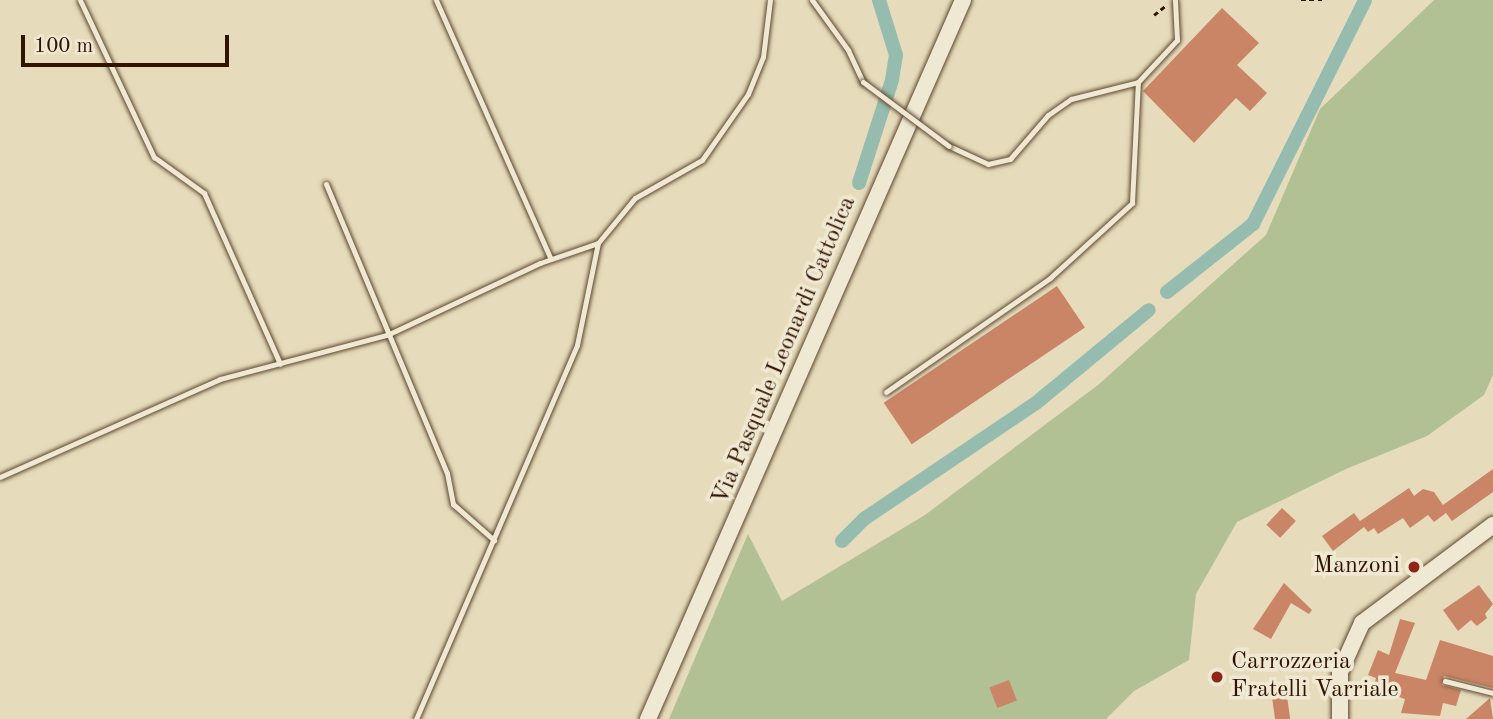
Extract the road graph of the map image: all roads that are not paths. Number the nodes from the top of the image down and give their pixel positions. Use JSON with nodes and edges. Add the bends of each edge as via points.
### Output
{"nodes":[{"id":1,"x":80,"y":0,"type":"edge"},
{"id":2,"x":436,"y":0,"type":"edge"},
{"id":3,"x":770,"y":0,"type":"edge"},
{"id":4,"x":812,"y":0,"type":"edge"},
{"id":5,"x":963,"y":0,"type":"edge"},
{"id":6,"x":1174,"y":0,"type":"edge"},
{"id":7,"x":1138,"y":82,"type":"junction"},
{"id":8,"x":326,"y":184,"type":"dead end"},
{"id":9,"x":598,"y":243,"type":"junction"},
{"id":10,"x":551,"y":259,"type":"junction"},
{"id":11,"x":387,"y":335,"type":"junction"},
{"id":12,"x":280,"y":364,"type":"junction"},
{"id":13,"x":887,"y":392,"type":"dead end"},
{"id":14,"x":0,"y":477,"type":"edge"},
{"id":15,"x":1493,"y":525,"type":"edge"},
{"id":16,"x":494,"y":540,"type":"junction"},
{"id":17,"x":1444,"y":681,"type":"dead end"},
{"id":18,"x":1493,"y":693,"type":"edge"},
{"id":19,"x":416,"y":719,"type":"edge"},
{"id":20,"x":648,"y":719,"type":"edge"},
{"id":21,"x":1340,"y":719,"type":"edge"}],
"edges":[{"from":1,"to":12,"type":"lane","via":[[153,157],[204,193]]},
{"from":2,"to":10,"type":"lane"},
{"from":3,"to":9,"type":"lane","via":[[764,57],[748,94],[702,160],[635,198]]},
{"from":4,"to":7,"type":"lane","bridge":true,"via":[[848,50],[863,82],[949,146],[988,164],[1010,159],[1048,115],[1071,99]]},
{"from":5,"to":20,"type":"street","name":"Via Pasquale Leonardi Cattolica"},
{"from":6,"to":7,"type":"lane","via":[[1177,40]]},
{"from":7,"to":13,"type":"lane","via":[[1132,203],[1050,278]]},
{"from":8,"to":11,"type":"lane"},
{"from":9,"to":10,"type":"lane"},
{"from":9,"to":16,"type":"lane","via":[[577,345]]},
{"from":10,"to":11,"type":"lane"},
{"from":11,"to":12,"type":"lane"},
{"from":11,"to":16,"type":"lane","via":[[447,473],[453,504]]},
{"from":12,"to":14,"type":"lane","via":[[220,379]]},
{"from":15,"to":21,"type":"street","via":[[1362,623],[1340,672]]},
{"from":16,"to":19,"type":"lane"},
{"from":17,"to":18,"type":"lane"}]}
